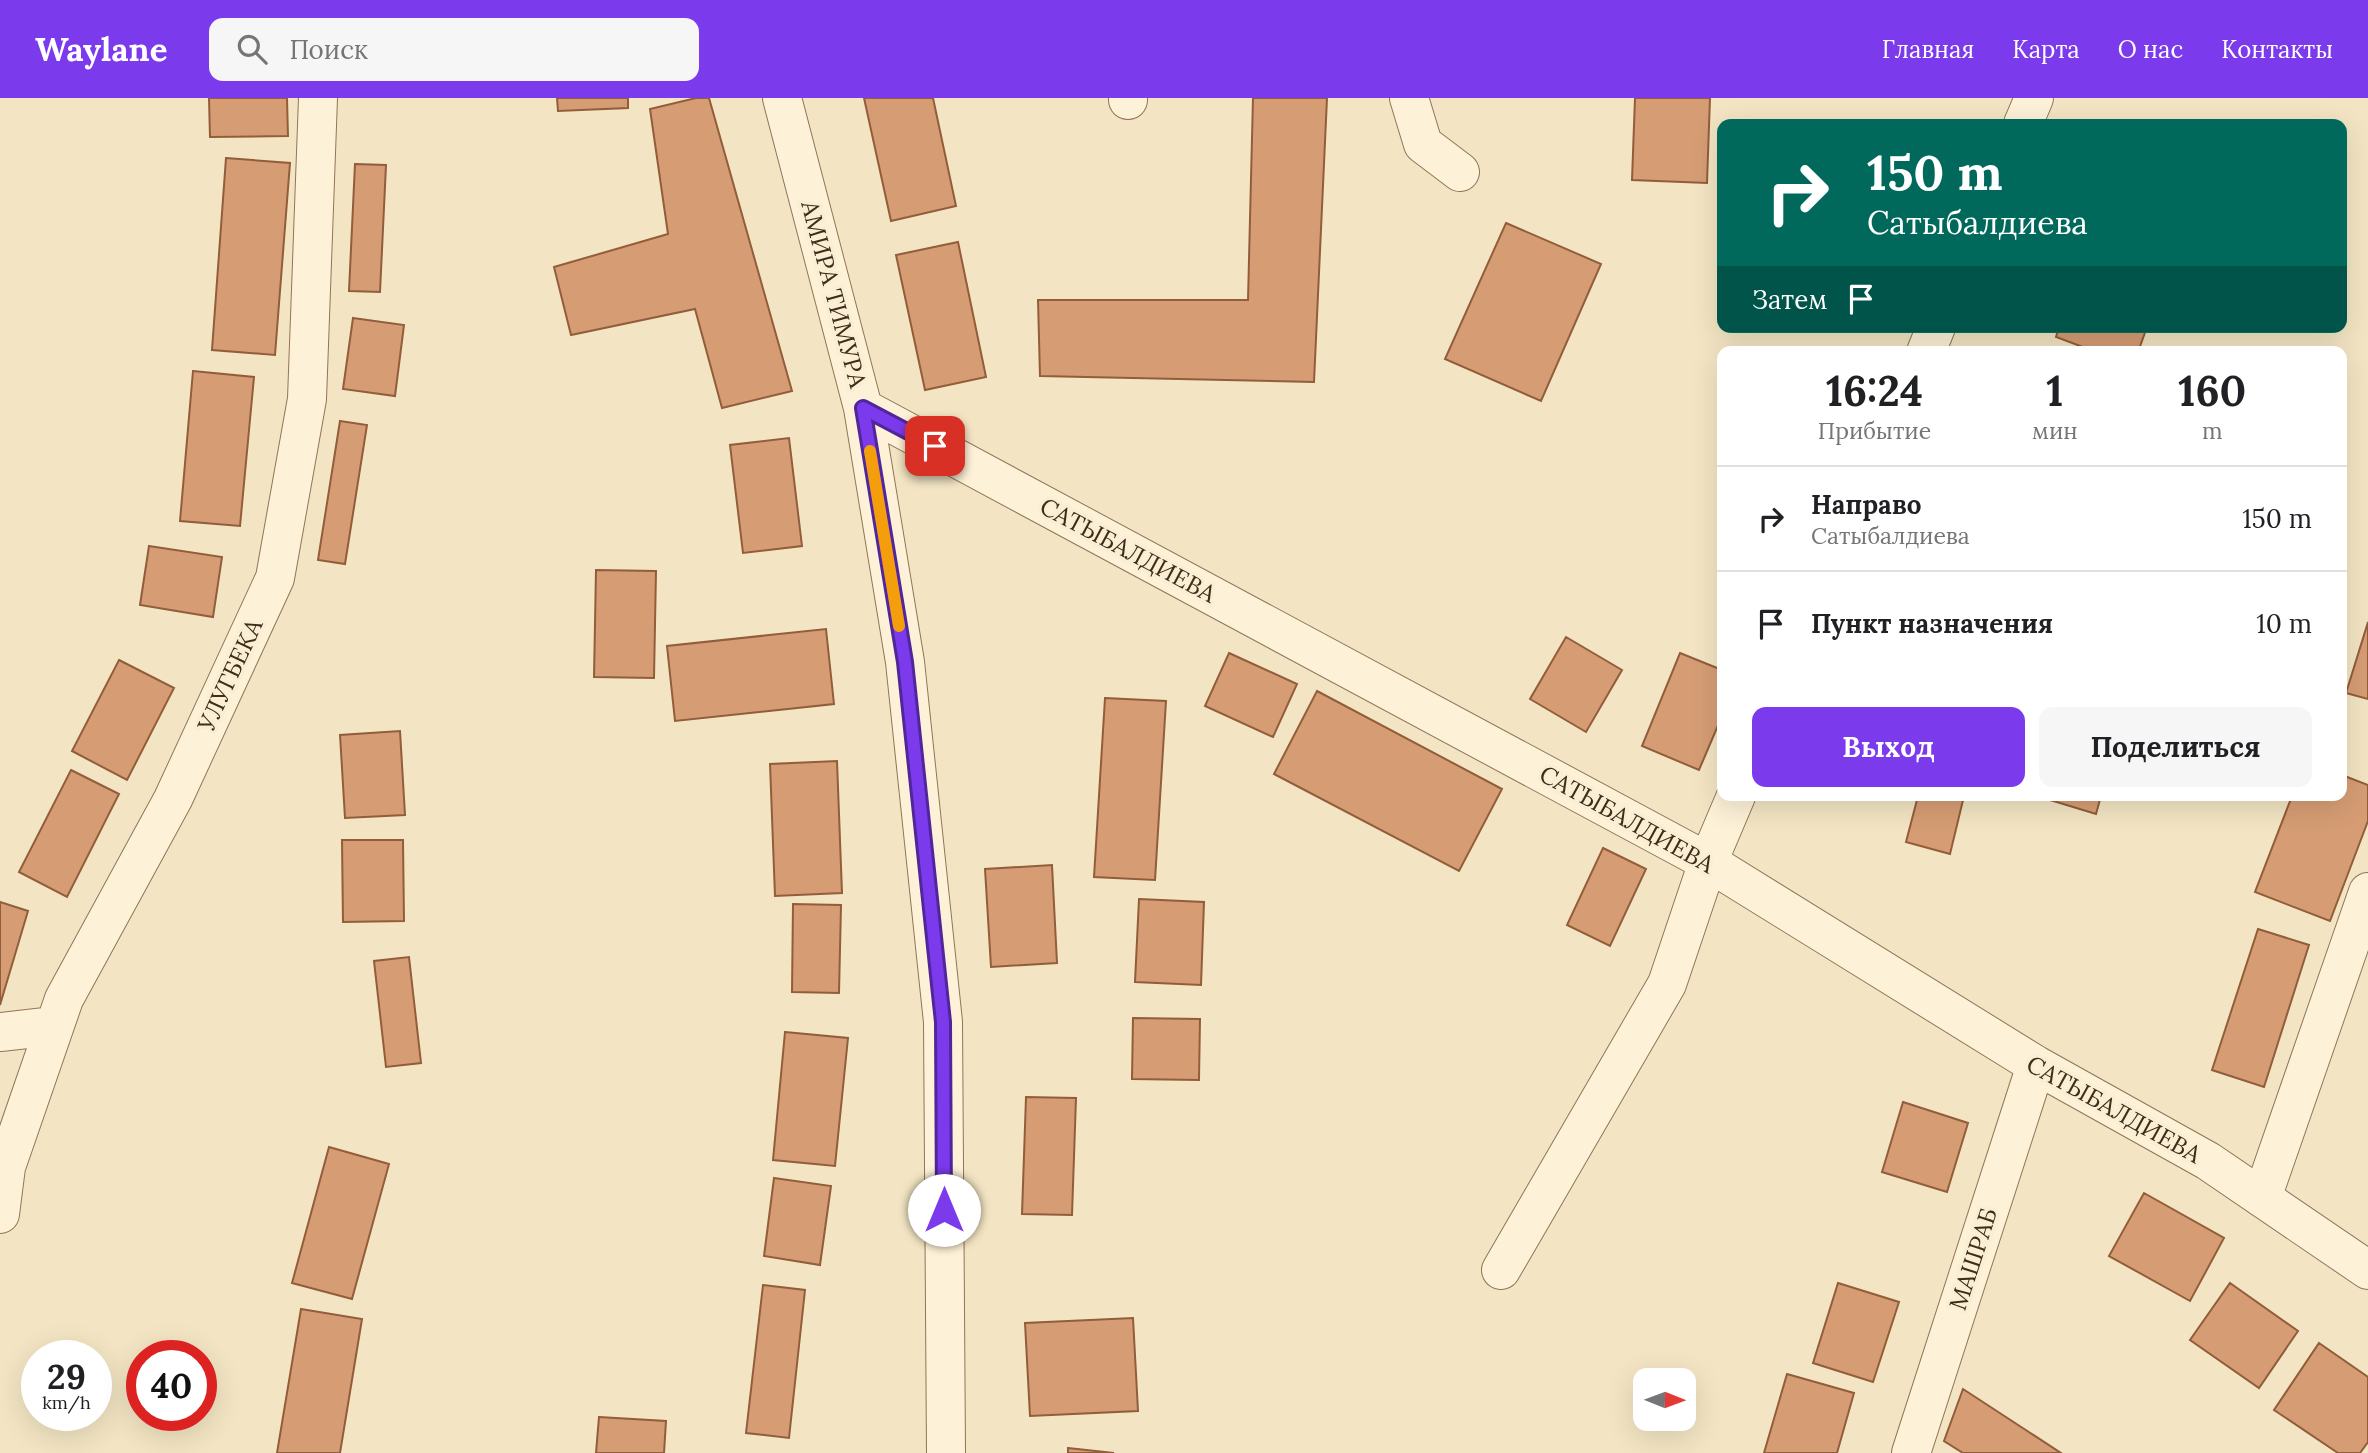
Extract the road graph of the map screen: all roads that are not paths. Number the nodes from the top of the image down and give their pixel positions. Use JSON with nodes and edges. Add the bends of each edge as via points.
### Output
{"nodes":[{"id":1,"x":318,"y":98,"type":"edge"},
{"id":2,"x":782,"y":98,"type":"edge"},
{"id":3,"x":1409,"y":98,"type":"edge"},
{"id":4,"x":2034,"y":98,"type":"edge"},
{"id":5,"x":2025,"y":119,"type":"edge"},
{"id":6,"x":1460,"y":172,"type":"dead end"},
{"id":7,"x":863,"y":408,"type":"junction"},
{"id":8,"x":1734,"y":801,"type":"edge"},
{"id":9,"x":1708,"y":862,"type":"junction"},
{"id":10,"x":2368,"y":892,"type":"edge"},
{"id":11,"x":54,"y":1026,"type":"junction"},
{"id":12,"x":0,"y":1032,"type":"edge"},
{"id":13,"x":2036,"y":1065,"type":"junction"},
{"id":14,"x":2262,"y":1198,"type":"junction"},
{"id":15,"x":0,"y":1214,"type":"edge"},
{"id":16,"x":1501,"y":1270,"type":"dead end"},
{"id":17,"x":2368,"y":1270,"type":"edge"},
{"id":18,"x":946,"y":1453,"type":"edge"},
{"id":19,"x":1910,"y":1453,"type":"edge"}],
"edges":[{"from":1,"to":11,"type":"street","name":"УЛУГБЕКА","via":[[307,400],[275,578],[173,799],[64,999]]},
{"from":2,"to":7,"type":"street","name":"АМИРА ТИМУРА"},
{"from":3,"to":6,"type":"street","via":[[1423,144]]},
{"from":4,"to":5,"type":"street"},
{"from":7,"to":9,"type":"street","name":"САТЫБАЛДИЕВА"},
{"from":7,"to":18,"type":"street","name":"АМИРА ТИМУРА","via":[[905,662],[943,1022]]},
{"from":8,"to":9,"type":"street"},
{"from":9,"to":13,"type":"street","name":"САТЫБАЛДИЕВА"},
{"from":9,"to":16,"type":"street","via":[[1667,984]]},
{"from":10,"to":14,"type":"street"},
{"from":11,"to":12,"type":"street"},
{"from":11,"to":15,"type":"street","name":"УЛУГБЕКА","via":[[6,1167]]},
{"from":13,"to":14,"type":"street","name":"САТЫБАЛДИЕВА","via":[[2208,1161]]},
{"from":13,"to":19,"type":"street","name":"МАШРАБ"},
{"from":14,"to":17,"type":"street","name":"САТЫБАЛДИЕВА"}]}
